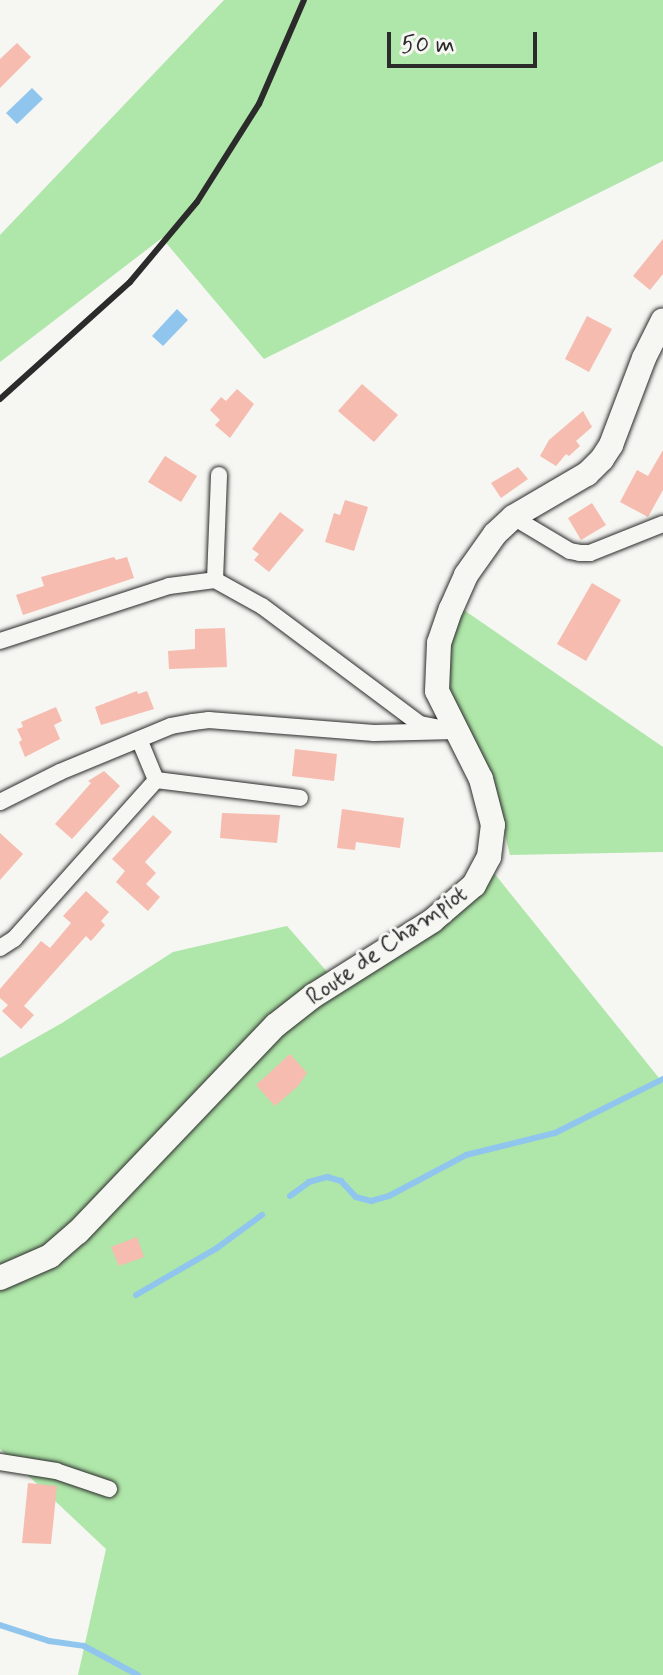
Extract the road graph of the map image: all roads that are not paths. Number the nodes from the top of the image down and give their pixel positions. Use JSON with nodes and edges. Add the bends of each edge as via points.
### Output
{"nodes":[{"id":1,"x":663,"y":320,"type":"edge"},
{"id":2,"x":219,"y":475,"type":"dead end"},
{"id":3,"x":513,"y":517,"type":"junction"},
{"id":4,"x":663,"y":524,"type":"edge"},
{"id":5,"x":215,"y":580,"type":"junction"},
{"id":6,"x":0,"y":641,"type":"edge"},
{"id":7,"x":456,"y":731,"type":"junction"},
{"id":8,"x":139,"y":739,"type":"junction"},
{"id":9,"x":156,"y":780,"type":"junction"},
{"id":10,"x":300,"y":798,"type":"dead end"},
{"id":11,"x":0,"y":802,"type":"edge"},
{"id":12,"x":0,"y":948,"type":"edge"},
{"id":13,"x":0,"y":1278,"type":"edge"},
{"id":14,"x":0,"y":1462,"type":"edge"},
{"id":15,"x":109,"y":1489,"type":"dead end"}],
"edges":[{"from":1,"to":3,"type":"street","name":"Route de Champiot","via":[[602,459],[567,487]]},
{"from":2,"to":5,"type":"street"},
{"from":3,"to":4,"type":"street","via":[[580,553]]},
{"from":3,"to":7,"type":"street","name":"Route de Champiot","via":[[466,575],[439,643],[437,691]]},
{"from":5,"to":6,"type":"street","via":[[169,586]]},
{"from":5,"to":7,"type":"street","via":[[262,606],[420,724]]},
{"from":7,"to":8,"type":"street","via":[[374,733],[209,720],[171,726]]},
{"from":7,"to":13,"type":"street","name":"Route de Champiot","via":[[492,811],[489,857],[474,885],[432,921],[276,1025],[68,1242]]},
{"from":8,"to":9,"type":"street"},
{"from":8,"to":11,"type":"street"},
{"from":9,"to":10,"type":"street"},
{"from":9,"to":12,"type":"street","via":[[14,939]]},
{"from":14,"to":15,"type":"street","via":[[56,1471]]}]}
